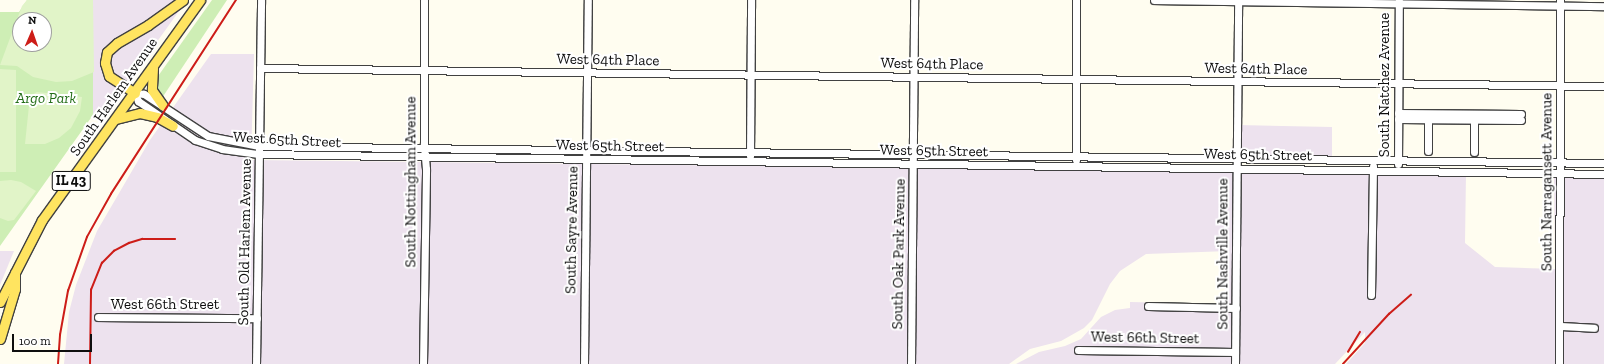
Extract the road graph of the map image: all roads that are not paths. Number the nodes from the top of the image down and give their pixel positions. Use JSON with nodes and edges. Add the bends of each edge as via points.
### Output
{"nodes":[{"id":1,"x":183,"y":0,"type":"edge"},
{"id":2,"x":200,"y":0,"type":"edge"},
{"id":3,"x":261,"y":0,"type":"edge"},
{"id":4,"x":424,"y":0,"type":"edge"},
{"id":5,"x":588,"y":0,"type":"edge"},
{"id":6,"x":751,"y":0,"type":"edge"},
{"id":7,"x":914,"y":0,"type":"edge"},
{"id":8,"x":1076,"y":0,"type":"edge"},
{"id":9,"x":1154,"y":0,"type":"edge"},
{"id":10,"x":1238,"y":1,"type":"edge"},
{"id":11,"x":1399,"y":2,"type":"edge"},
{"id":12,"x":1560,"y":3,"type":"edge"},
{"id":13,"x":1604,"y":6,"type":"edge"},
{"id":14,"x":153,"y":67,"type":"junction"},
{"id":15,"x":260,"y":68,"type":"junction"},
{"id":16,"x":424,"y":70,"type":"junction"},
{"id":17,"x":587,"y":72,"type":"junction"},
{"id":18,"x":751,"y":74,"type":"junction"},
{"id":19,"x":914,"y":77,"type":"junction"},
{"id":20,"x":1076,"y":79,"type":"junction"},
{"id":21,"x":1237,"y":81,"type":"junction"},
{"id":22,"x":1398,"y":84,"type":"junction"},
{"id":23,"x":1560,"y":86,"type":"junction"},
{"id":24,"x":1604,"y":86,"type":"edge"},
{"id":25,"x":135,"y":93,"type":"junction"},
{"id":26,"x":163,"y":106,"type":"junction"},
{"id":27,"x":1398,"y":116,"type":"junction"},
{"id":28,"x":1428,"y":116,"type":"junction"},
{"id":29,"x":1474,"y":116,"type":"junction"},
{"id":30,"x":1521,"y":117,"type":"dead end"},
{"id":31,"x":116,"y":119,"type":"junction"},
{"id":32,"x":173,"y":126,"type":"junction"},
{"id":33,"x":259,"y":146,"type":"junction"},
{"id":34,"x":424,"y":148,"type":"junction"},
{"id":35,"x":586,"y":150,"type":"junction"},
{"id":36,"x":1428,"y":151,"type":"dead end"},
{"id":37,"x":750,"y":152,"type":"junction"},
{"id":38,"x":1474,"y":152,"type":"dead end"},
{"id":39,"x":259,"y":154,"type":"junction"},
{"id":40,"x":914,"y":154,"type":"junction"},
{"id":41,"x":1076,"y":156,"type":"junction"},
{"id":42,"x":426,"y":157,"type":"junction"},
{"id":43,"x":1237,"y":158,"type":"junction"},
{"id":44,"x":586,"y":159,"type":"junction"},
{"id":45,"x":1373,"y":160,"type":"junction"},
{"id":46,"x":1398,"y":160,"type":"junction"},
{"id":47,"x":750,"y":161,"type":"junction"},
{"id":48,"x":1560,"y":162,"type":"junction"},
{"id":49,"x":1604,"y":163,"type":"edge"},
{"id":50,"x":913,"y":164,"type":"junction"},
{"id":51,"x":1076,"y":166,"type":"junction"},
{"id":52,"x":1237,"y":168,"type":"junction"},
{"id":53,"x":1373,"y":170,"type":"junction"},
{"id":54,"x":1398,"y":170,"type":"junction"},
{"id":55,"x":1560,"y":173,"type":"junction"},
{"id":56,"x":1604,"y":174,"type":"edge"},
{"id":57,"x":15,"y":272,"type":"junction"},
{"id":58,"x":1371,"y":295,"type":"dead end"},
{"id":59,"x":0,"y":302,"type":"edge"},
{"id":60,"x":1148,"y":306,"type":"dead end"},
{"id":61,"x":1236,"y":308,"type":"junction"},
{"id":62,"x":98,"y":318,"type":"dead end"},
{"id":63,"x":257,"y":318,"type":"junction"},
{"id":64,"x":1560,"y":326,"type":"junction"},
{"id":65,"x":1594,"y":328,"type":"dead end"},
{"id":66,"x":0,"y":339,"type":"edge"},
{"id":67,"x":1078,"y":350,"type":"dead end"},
{"id":68,"x":1236,"y":352,"type":"junction"},
{"id":69,"x":256,"y":364,"type":"edge"},
{"id":70,"x":423,"y":364,"type":"edge"},
{"id":71,"x":584,"y":364,"type":"edge"},
{"id":72,"x":911,"y":364,"type":"edge"},
{"id":73,"x":1236,"y":364,"type":"edge"},
{"id":74,"x":1559,"y":364,"type":"edge"}],
"edges":[{"from":1,"to":25,"type":"main road","via":[[107,52],[105,63],[109,76]]},
{"from":2,"to":14,"type":"main road","name":"South Harlem Avenue","number":"IL 43"},
{"from":3,"to":15,"type":"street","name":"South Old Harlem Avenue"},
{"from":4,"to":16,"type":"street","name":"South Nottingham Avenue"},
{"from":5,"to":17,"type":"street","name":"South Sayre Avenue"},
{"from":6,"to":18,"type":"street"},
{"from":7,"to":19,"type":"street","name":"South Oak Park Avenue"},
{"from":8,"to":20,"type":"street"},
{"from":9,"to":10,"type":"street"},
{"from":10,"to":11,"type":"street"},
{"from":10,"to":21,"type":"street","name":"South Nashville Avenue"},
{"from":11,"to":12,"type":"street"},
{"from":11,"to":22,"type":"street","name":"South Natchez Avenue"},
{"from":12,"to":13,"type":"street"},
{"from":12,"to":23,"type":"street","name":"South Narragansett Avenue"},
{"from":14,"to":25,"type":"main road","name":"South Harlem Avenue","number":"IL 43"},
{"from":14,"to":26,"type":"main road","via":[[152,90]]},
{"from":15,"to":16,"type":"street","name":"West 64th Place"},
{"from":15,"to":33,"type":"street","name":"South Old Harlem Avenue"},
{"from":16,"to":17,"type":"street","name":"West 64th Place"},
{"from":16,"to":34,"type":"street","name":"South Nottingham Avenue"},
{"from":17,"to":18,"type":"street","name":"West 64th Place"},
{"from":17,"to":35,"type":"street","name":"South Sayre Avenue"},
{"from":18,"to":19,"type":"street","name":"West 64th Place"},
{"from":18,"to":37,"type":"street"},
{"from":19,"to":20,"type":"street","name":"West 64th Place"},
{"from":19,"to":40,"type":"street","name":"South Oak Park Avenue"},
{"from":20,"to":21,"type":"street","name":"West 64th Place"},
{"from":20,"to":41,"type":"street"},
{"from":21,"to":22,"type":"street","name":"West 64th Place"},
{"from":21,"to":43,"type":"street","name":"South Nashville Avenue"},
{"from":22,"to":23,"type":"street","name":"West 64th Place"},
{"from":22,"to":27,"type":"street","name":"South Natchez Avenue"},
{"from":23,"to":24,"type":"street","name":"West 64th Place"},
{"from":23,"to":48,"type":"street","name":"South Narragansett Avenue"},
{"from":25,"to":26,"type":"street","name":"West 65th Street","via":[[144,94]]},
{"from":25,"to":31,"type":"main road","name":"South Harlem Avenue","number":"IL 43"},
{"from":25,"to":32,"type":"street","name":"West 65th Street","via":[[138,101]]},
{"from":26,"to":33,"type":"street","name":"West 65th Street","via":[[208,136]]},
{"from":27,"to":28,"type":"street"},
{"from":27,"to":46,"type":"street","name":"South Natchez Avenue"},
{"from":28,"to":29,"type":"street"},
{"from":28,"to":36,"type":"street"},
{"from":29,"to":30,"type":"street"},
{"from":29,"to":38,"type":"street"},
{"from":31,"to":32,"type":"main road","via":[[140,113],[156,117]]},
{"from":31,"to":57,"type":"main road","name":"South Harlem Avenue","number":"IL 43","via":[[42,220]]},
{"from":32,"to":39,"type":"street","name":"West 65th Street","via":[[205,144]]},
{"from":33,"to":34,"type":"street","name":"West 65th Street"},
{"from":33,"to":39,"type":"street","name":"South Old Harlem Avenue"},
{"from":34,"to":35,"type":"street","name":"West 65th Street"},
{"from":34,"to":42,"type":"street","name":"South Nottingham Avenue"},
{"from":35,"to":37,"type":"street","name":"West 65th Street"},
{"from":35,"to":44,"type":"street","name":"South Sayre Avenue"},
{"from":37,"to":40,"type":"street","name":"West 65th Street"},
{"from":37,"to":47,"type":"street"},
{"from":39,"to":42,"type":"street","name":"West 65th Street"},
{"from":39,"to":63,"type":"street","name":"South Old Harlem Avenue"},
{"from":40,"to":41,"type":"street","name":"West 65th Street"},
{"from":40,"to":50,"type":"street","name":"South Oak Park Avenue"},
{"from":41,"to":43,"type":"street","name":"West 65th Street"},
{"from":41,"to":51,"type":"street"},
{"from":42,"to":44,"type":"street","name":"West 65th Street"},
{"from":42,"to":70,"type":"street","name":"South Nottingham Avenue"},
{"from":43,"to":45,"type":"street","name":"West 65th Street"},
{"from":43,"to":52,"type":"street","name":"South Nashville Avenue"},
{"from":44,"to":47,"type":"street","name":"West 65th Street"},
{"from":44,"to":71,"type":"street","name":"South Sayre Avenue"},
{"from":45,"to":46,"type":"street","name":"West 65th Street"},
{"from":45,"to":53,"type":"street","name":"South Natchez Avenue"},
{"from":46,"to":48,"type":"street","name":"West 65th Street"},
{"from":46,"to":54,"type":"street","name":"South Natchez Avenue"},
{"from":47,"to":50,"type":"street","name":"West 65th Street"},
{"from":48,"to":49,"type":"street","name":"West 65th Street"},
{"from":48,"to":55,"type":"street","name":"South Narragansett Avenue"},
{"from":50,"to":51,"type":"street","name":"West 65th Street"},
{"from":50,"to":72,"type":"street","name":"South Oak Park Avenue"},
{"from":51,"to":52,"type":"street","name":"West 65th Street"},
{"from":52,"to":53,"type":"street","name":"West 65th Street"},
{"from":52,"to":61,"type":"street","name":"South Nashville Avenue"},
{"from":53,"to":54,"type":"street","name":"West 65th Street"},
{"from":53,"to":58,"type":"street","name":"South Natchez Avenue"},
{"from":54,"to":55,"type":"street","name":"West 65th Street"},
{"from":55,"to":56,"type":"street","name":"West 65th Street"},
{"from":55,"to":64,"type":"street","name":"South Narragansett Avenue"},
{"from":57,"to":59,"type":"main road","number":"IL 43"},
{"from":57,"to":66,"type":"main road","number":"IL 43","via":[[15,289]]},
{"from":60,"to":61,"type":"street"},
{"from":61,"to":68,"type":"street","name":"South Nashville Avenue"},
{"from":62,"to":63,"type":"street","name":"West 66th Street"},
{"from":63,"to":69,"type":"street","name":"South Old Harlem Avenue"},
{"from":64,"to":65,"type":"street"},
{"from":64,"to":74,"type":"street","name":"South Narragansett Avenue"},
{"from":67,"to":68,"type":"street","name":"West 66th Street"},
{"from":68,"to":73,"type":"street","name":"South Nashville Avenue"}]}
